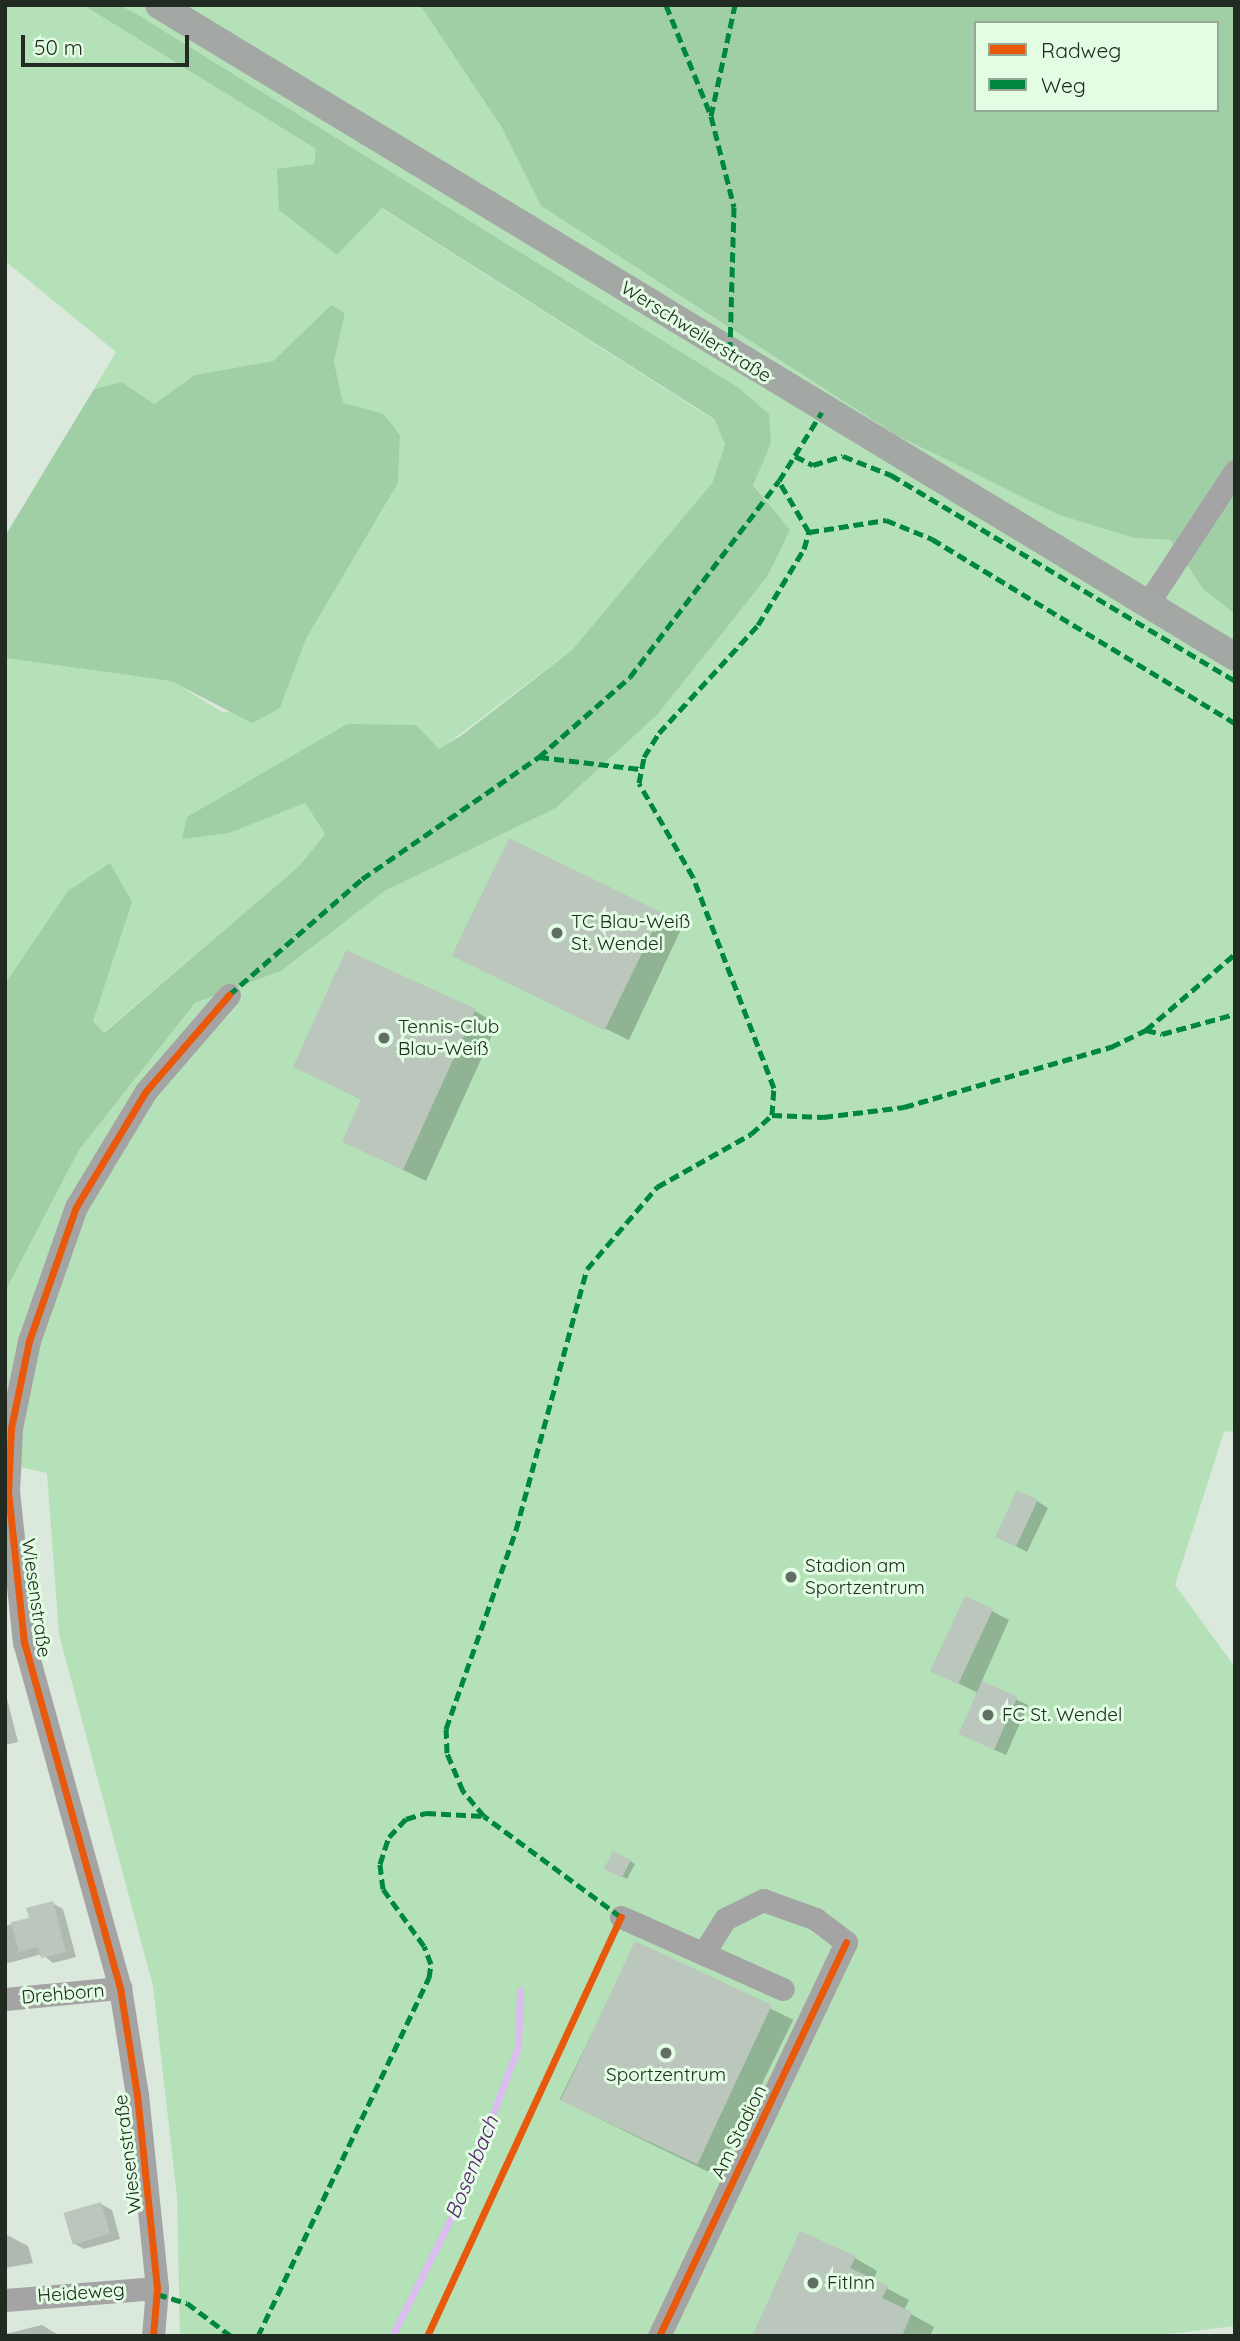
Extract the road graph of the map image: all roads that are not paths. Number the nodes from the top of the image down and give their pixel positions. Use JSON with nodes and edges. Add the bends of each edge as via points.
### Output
{"nodes":[{"id":1,"x":159,"y":5,"type":"edge"},
{"id":2,"x":1235,"y":471,"type":"edge"},
{"id":3,"x":1148,"y":603,"type":"junction"},
{"id":4,"x":1235,"y":657,"type":"edge"},
{"id":5,"x":229,"y":995,"type":"dead end"},
{"id":6,"x":15,"y":1644,"type":"edge"},
{"id":7,"x":621,"y":1917,"type":"dead end"},
{"id":8,"x":704,"y":1953,"type":"junction"},
{"id":9,"x":120,"y":1989,"type":"junction"},
{"id":10,"x":783,"y":1989,"type":"dead end"},
{"id":11,"x":5,"y":1999,"type":"edge"},
{"id":12,"x":157,"y":2288,"type":"junction"},
{"id":13,"x":5,"y":2300,"type":"edge"},
{"id":14,"x":153,"y":2336,"type":"edge"},
{"id":15,"x":660,"y":2336,"type":"edge"}],
"edges":[{"from":1,"to":3,"type":"main road","name":"Werschweilerstraße","via":[[511,215],[822,412]]},
{"from":2,"to":3,"type":"street"},
{"from":3,"to":4,"type":"main road","name":"Werschweilerstraße"},
{"from":5,"to":6,"type":"street","name":"Wiesenstraße","via":[[180,1046],[111,1141],[48,1278],[11,1428],[8,1492]]},
{"from":6,"to":9,"type":"street","name":"Wiesenstraße"},
{"from":7,"to":8,"type":"street"},
{"from":8,"to":10,"type":"street"},
{"from":8,"to":15,"type":"street","name":"Am Stadion","via":[[725,1919],[763,1900],[816,1919],[846,1942]]},
{"from":9,"to":11,"type":"street","name":"Drehborn"},
{"from":9,"to":12,"type":"street","name":"Wiesenstraße"},
{"from":12,"to":13,"type":"street","name":"Heideweg"},
{"from":12,"to":14,"type":"street","name":"Wiesenstraße"}]}
